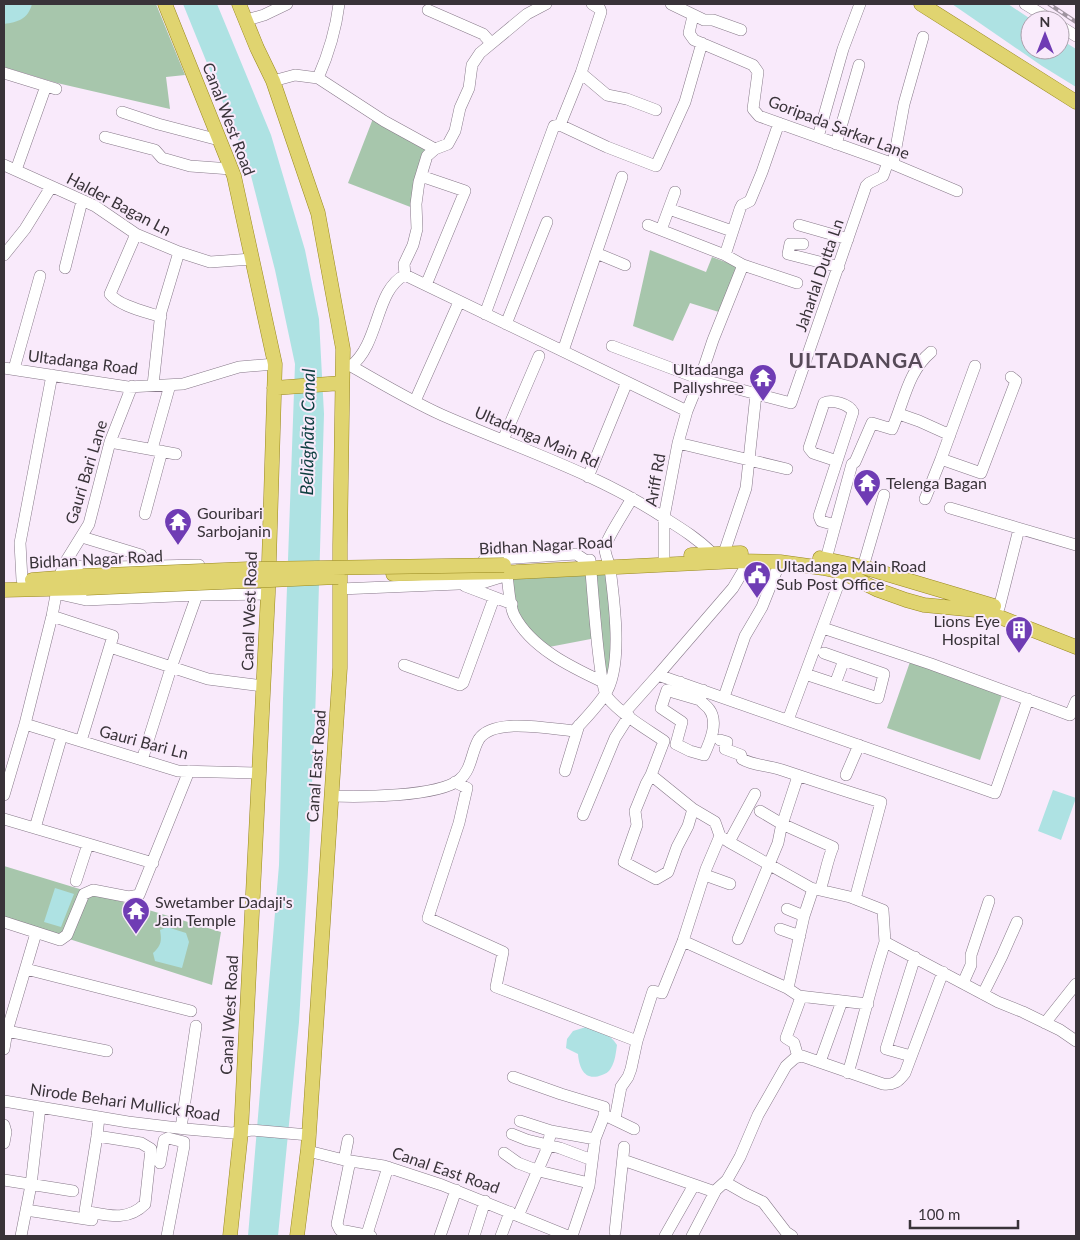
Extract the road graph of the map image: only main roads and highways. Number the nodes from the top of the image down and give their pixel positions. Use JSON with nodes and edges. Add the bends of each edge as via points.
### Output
{"nodes":[{"id":1,"x":165,"y":4,"type":"edge"},
{"id":2,"x":239,"y":4,"type":"edge"},
{"id":3,"x":921,"y":4,"type":"edge"},
{"id":4,"x":1076,"y":102,"type":"edge"},
{"id":5,"x":340,"y":383,"type":"junction"},
{"id":6,"x":277,"y":388,"type":"junction"},
{"id":7,"x":609,"y":563,"type":"junction"},
{"id":8,"x":843,"y":568,"type":"junction"},
{"id":9,"x":508,"y":572,"type":"junction"},
{"id":10,"x":4,"y":581,"type":"edge"},
{"id":11,"x":58,"y":582,"type":"junction"},
{"id":12,"x":84,"y":582,"type":"junction"},
{"id":13,"x":4,"y":590,"type":"edge"},
{"id":14,"x":1076,"y":640,"type":"edge"},
{"id":15,"x":1076,"y":647,"type":"edge"},
{"id":16,"x":230,"y":1236,"type":"edge"},
{"id":17,"x":298,"y":1236,"type":"edge"}],
"edges":[{"from":1,"to":6,"type":"main road","name":"Canal West Road","via":[[231,168],[275,364]]},
{"from":2,"to":5,"type":"main road","name":"Canal East Road","via":[[273,80],[318,212],[347,365]]},
{"from":3,"to":4,"type":"main road"},
{"from":5,"to":6,"type":"main road"},
{"from":5,"to":17,"type":"main road","name":"Canal East Road","via":[[340,668],[304,1135],[308,1151]]},
{"from":6,"to":16,"type":"main road","name":"Canal West Road","via":[[247,1131]]},
{"from":7,"to":8,"type":"main road","name":"Bidhan Nagar Road","via":[[749,561]]},
{"from":7,"to":8,"type":"main road","name":"Bidhan Nagar Road","via":[[718,553],[783,554],[826,559]]},
{"from":7,"to":9,"type":"main road","name":"Bidhan Nagar Road"},
{"from":8,"to":14,"type":"main road","name":"Bidhan Nagar Road","via":[[863,567],[999,608]]},
{"from":8,"to":15,"type":"main road","name":"Bidhan Nagar Road","via":[[878,590],[906,600],[976,610]]},
{"from":9,"to":12,"type":"main road","name":"Bidhan Nagar Road","bridge":true},
{"from":9,"to":12,"type":"main road","name":"Bidhan Nagar Road","bridge":true,"via":[[248,569]]},
{"from":10,"to":11,"type":"main road","name":"Bidhan Nagar Road"},
{"from":11,"to":12,"type":"main road"},
{"from":11,"to":13,"type":"main road"}]}
